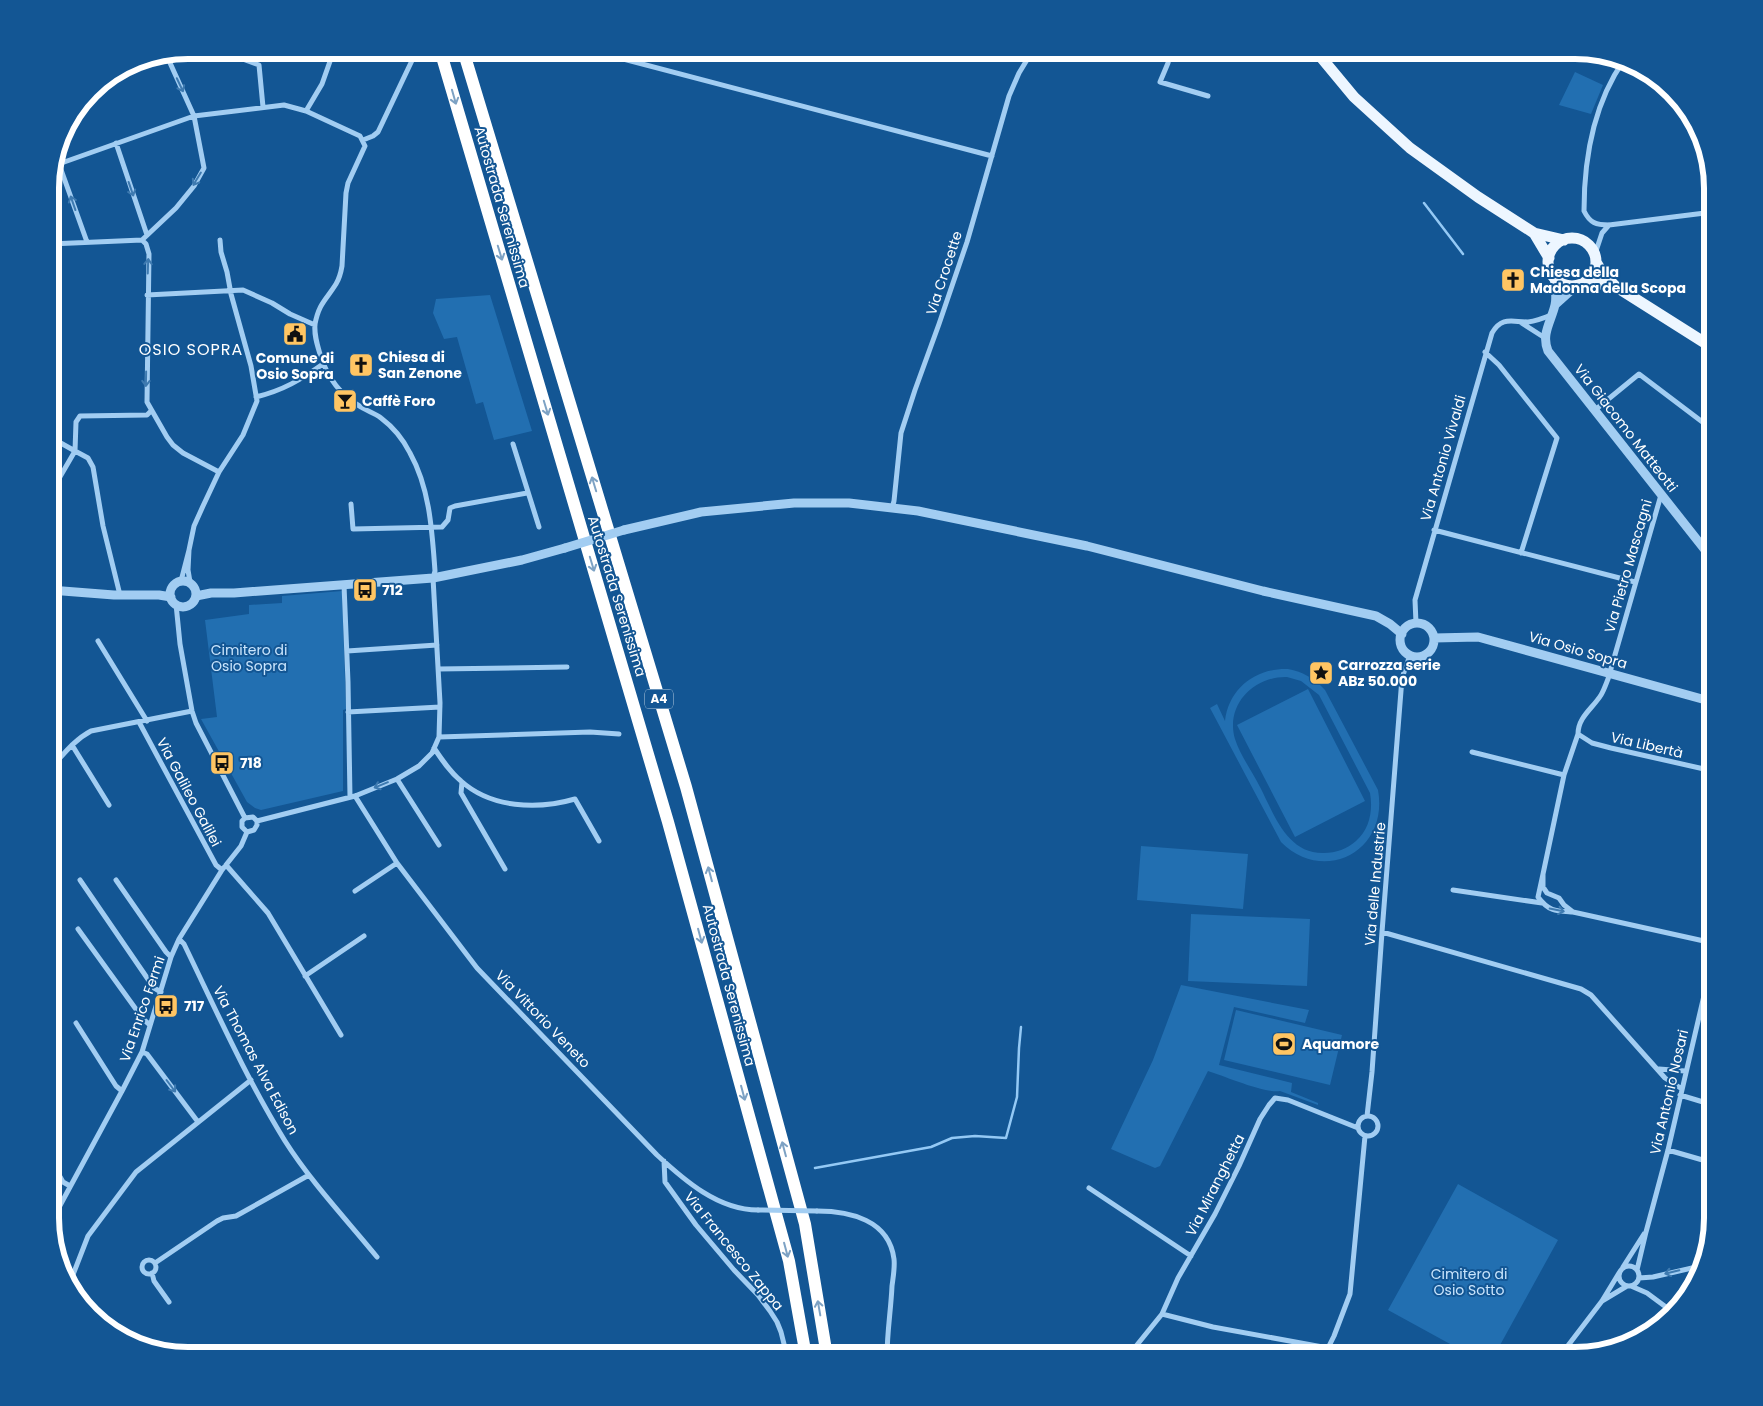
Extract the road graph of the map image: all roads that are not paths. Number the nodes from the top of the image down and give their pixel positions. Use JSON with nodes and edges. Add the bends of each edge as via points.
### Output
{"nodes":[{"id":1,"x":243,"y":59,"type":"edge"},
{"id":2,"x":331,"y":59,"type":"edge"},
{"id":3,"x":413,"y":59,"type":"edge"},
{"id":4,"x":443,"y":59,"type":"edge"},
{"id":5,"x":466,"y":59,"type":"edge"},
{"id":6,"x":623,"y":59,"type":"edge"},
{"id":7,"x":1028,"y":59,"type":"edge"},
{"id":8,"x":1169,"y":59,"type":"edge"},
{"id":9,"x":1323,"y":59,"type":"edge"},
{"id":10,"x":169,"y":60,"type":"edge"},
{"id":11,"x":1620,"y":67,"type":"edge"},
{"id":12,"x":1208,"y":96,"type":"dead end"},
{"id":13,"x":263,"y":107,"type":"junction"},
{"id":14,"x":306,"y":111,"type":"junction"},
{"id":15,"x":194,"y":116,"type":"junction"},
{"id":16,"x":363,"y":140,"type":"junction"},
{"id":17,"x":116,"y":143,"type":"junction"},
{"id":18,"x":992,"y":156,"type":"junction"},
{"id":19,"x":60,"y":164,"type":"edge"},
{"id":20,"x":61,"y":166,"type":"edge"},
{"id":21,"x":1704,"y":213,"type":"edge"},
{"id":22,"x":1609,"y":225,"type":"junction"},
{"id":23,"x":1534,"y":233,"type":"junction"},
{"id":24,"x":147,"y":235,"type":"junction"},
{"id":25,"x":142,"y":240,"type":"junction"},
{"id":26,"x":220,"y":240,"type":"dead end"},
{"id":27,"x":1564,"y":240,"type":"junction"},
{"id":28,"x":87,"y":242,"type":"junction"},
{"id":29,"x":59,"y":244,"type":"edge"},
{"id":30,"x":1549,"y":258,"type":"junction"},
{"id":31,"x":1596,"y":258,"type":"junction"},
{"id":32,"x":1554,"y":277,"type":"junction"},
{"id":33,"x":1580,"y":284,"type":"junction"},
{"id":34,"x":1615,"y":286,"type":"junction"},
{"id":35,"x":230,"y":290,"type":"junction"},
{"id":36,"x":147,"y":295,"type":"junction"},
{"id":37,"x":1556,"y":304,"type":"junction"},
{"id":38,"x":1552,"y":314,"type":"junction"},
{"id":39,"x":1520,"y":321,"type":"junction"},
{"id":40,"x":315,"y":325,"type":"junction"},
{"id":41,"x":1545,"y":338,"type":"junction"},
{"id":42,"x":1704,"y":342,"type":"edge"},
{"id":43,"x":1485,"y":352,"type":"junction"},
{"id":44,"x":323,"y":364,"type":"junction"},
{"id":45,"x":256,"y":397,"type":"junction"},
{"id":46,"x":1595,"y":410,"type":"junction"},
{"id":47,"x":151,"y":411,"type":"junction"},
{"id":48,"x":1704,"y":423,"type":"edge"},
{"id":49,"x":59,"y":443,"type":"edge"},
{"id":50,"x":514,"y":444,"type":"dead end"},
{"id":51,"x":75,"y":451,"type":"junction"},
{"id":52,"x":219,"y":472,"type":"junction"},
{"id":53,"x":59,"y":479,"type":"edge"},
{"id":54,"x":527,"y":493,"type":"junction"},
{"id":55,"x":1660,"y":494,"type":"junction"},
{"id":56,"x":351,"y":504,"type":"dead end"},
{"id":57,"x":892,"y":508,"type":"junction"},
{"id":58,"x":431,"y":527,"type":"junction"},
{"id":59,"x":538,"y":527,"type":"dead end"},
{"id":60,"x":1434,"y":530,"type":"junction"},
{"id":61,"x":1704,"y":549,"type":"edge"},
{"id":62,"x":189,"y":550,"type":"junction"},
{"id":63,"x":1521,"y":553,"type":"junction"},
{"id":64,"x":433,"y":578,"type":"junction"},
{"id":65,"x":185,"y":582,"type":"junction"},
{"id":66,"x":1635,"y":582,"type":"junction"},
{"id":67,"x":344,"y":585,"type":"junction"},
{"id":68,"x":59,"y":591,"type":"edge"},
{"id":69,"x":196,"y":593,"type":"junction"},
{"id":70,"x":120,"y":595,"type":"junction"},
{"id":71,"x":175,"y":600,"type":"junction"},
{"id":72,"x":1416,"y":623,"type":"junction"},
{"id":73,"x":1402,"y":634,"type":"junction"},
{"id":74,"x":1434,"y":638,"type":"junction"},
{"id":75,"x":98,"y":641,"type":"dead end"},
{"id":76,"x":437,"y":645,"type":"junction"},
{"id":77,"x":347,"y":651,"type":"junction"},
{"id":78,"x":1410,"y":655,"type":"junction"},
{"id":79,"x":567,"y":667,"type":"dead end"},
{"id":80,"x":438,"y":669,"type":"junction"},
{"id":81,"x":1609,"y":673,"type":"junction"},
{"id":82,"x":1704,"y":699,"type":"edge"},
{"id":83,"x":440,"y":706,"type":"junction"},
{"id":84,"x":192,"y":711,"type":"junction"},
{"id":85,"x":348,"y":712,"type":"junction"},
{"id":86,"x":147,"y":720,"type":"junction"},
{"id":87,"x":139,"y":722,"type":"junction"},
{"id":88,"x":619,"y":734,"type":"dead end"},
{"id":89,"x":1578,"y":734,"type":"junction"},
{"id":90,"x":439,"y":737,"type":"junction"},
{"id":91,"x":72,"y":745,"type":"junction"},
{"id":92,"x":434,"y":748,"type":"junction"},
{"id":93,"x":1472,"y":752,"type":"dead end"},
{"id":94,"x":59,"y":759,"type":"edge"},
{"id":95,"x":1704,"y":769,"type":"edge"},
{"id":96,"x":1564,"y":775,"type":"junction"},
{"id":97,"x":397,"y":779,"type":"junction"},
{"id":98,"x":462,"y":782,"type":"junction"},
{"id":99,"x":352,"y":797,"type":"junction"},
{"id":100,"x":109,"y":805,"type":"dead end"},
{"id":101,"x":245,"y":818,"type":"junction"},
{"id":102,"x":257,"y":821,"type":"junction"},
{"id":103,"x":248,"y":832,"type":"junction"},
{"id":104,"x":599,"y":841,"type":"dead end"},
{"id":105,"x":439,"y":845,"type":"dead end"},
{"id":106,"x":397,"y":863,"type":"junction"},
{"id":107,"x":226,"y":866,"type":"junction"},
{"id":108,"x":505,"y":869,"type":"dead end"},
{"id":109,"x":222,"y":870,"type":"junction"},
{"id":110,"x":1543,"y":874,"type":"junction"},
{"id":111,"x":80,"y":880,"type":"dead end"},
{"id":112,"x":116,"y":880,"type":"dead end"},
{"id":113,"x":1453,"y":890,"type":"dead end"},
{"id":114,"x":355,"y":891,"type":"dead end"},
{"id":115,"x":1542,"y":903,"type":"junction"},
{"id":116,"x":1574,"y":912,"type":"junction"},
{"id":117,"x":78,"y":929,"type":"dead end"},
{"id":118,"x":1382,"y":932,"type":"junction"},
{"id":119,"x":364,"y":936,"type":"dead end"},
{"id":120,"x":179,"y":939,"type":"junction"},
{"id":121,"x":1704,"y":941,"type":"edge"},
{"id":122,"x":171,"y":957,"type":"junction"},
{"id":123,"x":305,"y":976,"type":"junction"},
{"id":124,"x":161,"y":992,"type":"junction"},
{"id":125,"x":1704,"y":993,"type":"edge"},
{"id":126,"x":76,"y":1023,"type":"dead end"},
{"id":127,"x":150,"y":1025,"type":"junction"},
{"id":128,"x":341,"y":1035,"type":"dead end"},
{"id":129,"x":142,"y":1052,"type":"junction"},
{"id":130,"x":1658,"y":1069,"type":"junction"},
{"id":131,"x":1686,"y":1071,"type":"junction"},
{"id":132,"x":251,"y":1080,"type":"junction"},
{"id":133,"x":1682,"y":1088,"type":"junction"},
{"id":134,"x":122,"y":1091,"type":"junction"},
{"id":135,"x":1680,"y":1095,"type":"junction"},
{"id":136,"x":1704,"y":1102,"type":"edge"},
{"id":137,"x":1367,"y":1116,"type":"junction"},
{"id":138,"x":198,"y":1122,"type":"junction"},
{"id":139,"x":1358,"y":1128,"type":"junction"},
{"id":140,"x":1365,"y":1136,"type":"junction"},
{"id":141,"x":1668,"y":1150,"type":"junction"},
{"id":142,"x":1704,"y":1160,"type":"edge"},
{"id":143,"x":664,"y":1162,"type":"junction"},
{"id":144,"x":59,"y":1175,"type":"edge"},
{"id":145,"x":309,"y":1175,"type":"junction"},
{"id":146,"x":70,"y":1186,"type":"junction"},
{"id":147,"x":1088,"y":1188,"type":"dead end"},
{"id":148,"x":59,"y":1207,"type":"edge"},
{"id":149,"x":1646,"y":1232,"type":"junction"},
{"id":150,"x":1191,"y":1256,"type":"junction"},
{"id":151,"x":378,"y":1257,"type":"dead end"},
{"id":152,"x":155,"y":1263,"type":"junction"},
{"id":153,"x":1694,"y":1267,"type":"edge"},
{"id":154,"x":1638,"y":1270,"type":"junction"},
{"id":155,"x":1621,"y":1271,"type":"junction"},
{"id":156,"x":152,"y":1273,"type":"junction"},
{"id":157,"x":72,"y":1275,"type":"edge"},
{"id":158,"x":1638,"y":1279,"type":"junction"},
{"id":159,"x":1629,"y":1286,"type":"junction"},
{"id":160,"x":1647,"y":1294,"type":"junction"},
{"id":161,"x":1602,"y":1301,"type":"junction"},
{"id":162,"x":169,"y":1302,"type":"dead end"},
{"id":163,"x":1667,"y":1308,"type":"edge"},
{"id":164,"x":1162,"y":1314,"type":"junction"},
{"id":165,"x":784,"y":1347,"type":"edge"},
{"id":166,"x":804,"y":1347,"type":"edge"},
{"id":167,"x":826,"y":1347,"type":"edge"},
{"id":168,"x":888,"y":1347,"type":"edge"},
{"id":169,"x":1135,"y":1347,"type":"edge"},
{"id":170,"x":1323,"y":1347,"type":"edge"},
{"id":171,"x":1328,"y":1347,"type":"edge"},
{"id":172,"x":1567,"y":1347,"type":"edge"}],
"edges":[{"from":1,"to":13,"type":"street","via":[[259,65]]},
{"from":2,"to":14,"type":"street","via":[[322,84]]},
{"from":3,"to":16,"type":"street","via":[[378,132]]},
{"from":4,"to":166,"type":"highway","name":"Autostrada Serenissima","number":"A4","one_way":true,"via":[[668,822],[788,1261]]},
{"from":167,"to":5,"type":"highway","name":"Autostrada Serenissima","number":"A4","one_way":true,"via":[[805,1224],[686,787]]},
{"from":6,"to":18,"type":"street"},
{"from":7,"to":18,"type":"street","name":"Via Crocette","via":[[1009,96]]},
{"from":8,"to":12,"type":"street","via":[[1160,82]]},
{"from":9,"to":23,"type":"main road","via":[[1367,110],[1410,148]]},
{"from":10,"to":15,"type":"street","one_way":true},
{"from":11,"to":22,"type":"street","via":[[1597,115],[1586,165],[1584,211],[1592,222]]},
{"from":13,"to":14,"type":"street","via":[[284,105]]},
{"from":13,"to":15,"type":"street"},
{"from":14,"to":16,"type":"street","via":[[353,132]]},
{"from":15,"to":17,"type":"street"},
{"from":15,"to":24,"type":"street","one_way":true,"via":[[204,168],[176,208]]},
{"from":16,"to":40,"type":"street","via":[[362,154],[346,193],[342,266],[337,283],[321,303]]},
{"from":17,"to":19,"type":"street"},
{"from":17,"to":24,"type":"street","one_way":true},
{"from":18,"to":57,"type":"street","name":"Via Crocette","via":[[940,324],[901,433]]},
{"from":28,"to":20,"type":"street","one_way":true},
{"from":21,"to":22,"type":"street"},
{"from":22,"to":31,"type":"street","via":[[1600,237]]},
{"from":23,"to":27,"type":"main road"},
{"from":23,"to":30,"type":"main road"},
{"from":24,"to":25,"type":"street"},
{"from":25,"to":28,"type":"street"},
{"from":36,"to":25,"type":"street","one_way":true,"via":[[149,254]]},
{"from":26,"to":35,"type":"street"},
{"from":27,"to":30,"type":"main road","via":[[1554,247]]},
{"from":27,"to":31,"type":"main road","via":[[1583,240]]},
{"from":28,"to":29,"type":"street"},
{"from":30,"to":32,"type":"main road"},
{"from":31,"to":33,"type":"main road","via":[[1593,274]]},
{"from":31,"to":34,"type":"main road","via":[[1602,272]]},
{"from":32,"to":33,"type":"main road","via":[[1562,284]]},
{"from":32,"to":37,"type":"street"},
{"from":33,"to":34,"type":"main road"},
{"from":33,"to":37,"type":"street"},
{"from":34,"to":42,"type":"main road"},
{"from":35,"to":36,"type":"street"},
{"from":35,"to":40,"type":"street","via":[[251,293]]},
{"from":35,"to":45,"type":"street"},
{"from":36,"to":47,"type":"street","one_way":true,"via":[[146,394]]},
{"from":37,"to":38,"type":"street"},
{"from":38,"to":39,"type":"street","name":"Via Antonio Vivaldi","via":[[1529,322]]},
{"from":38,"to":41,"type":"street"},
{"from":39,"to":41,"type":"street"},
{"from":39,"to":43,"type":"street","name":"Via Antonio Vivaldi","via":[[1503,322],[1495,328]]},
{"from":40,"to":44,"type":"street","via":[[315,339]]},
{"from":41,"to":46,"type":"street","name":"Via Giacomo Matteotti","via":[[1548,351]]},
{"from":43,"to":60,"type":"street","name":"Via Antonio Vivaldi"},
{"from":43,"to":63,"type":"street","via":[[1557,438]]},
{"from":44,"to":45,"type":"street","via":[[291,386]]},
{"from":44,"to":58,"type":"street","via":[[330,378],[351,401],[380,417],[397,433],[421,475]]},
{"from":45,"to":52,"type":"street","via":[[243,435]]},
{"from":46,"to":48,"type":"street","via":[[1639,374]]},
{"from":46,"to":55,"type":"street","name":"Via Giacomo Matteotti"},
{"from":47,"to":51,"type":"street","via":[[147,415],[80,416],[76,422]]},
{"from":47,"to":52,"type":"street","via":[[173,445]]},
{"from":49,"to":51,"type":"street"},
{"from":50,"to":54,"type":"street"},
{"from":51,"to":53,"type":"street"},
{"from":51,"to":70,"type":"street","via":[[88,458],[93,467]]},
{"from":52,"to":62,"type":"street","via":[[194,526]]},
{"from":54,"to":58,"type":"street","via":[[455,506],[450,508],[446,524]]},
{"from":54,"to":59,"type":"street"},
{"from":55,"to":61,"type":"street","name":"Via Giacomo Matteotti"},
{"from":55,"to":66,"type":"street","name":"Via Pietro Mascagni"},
{"from":56,"to":58,"type":"street","via":[[354,529]]},
{"from":57,"to":64,"type":"street","bridge":true,"via":[[849,503],[794,503],[702,512],[624,530],[522,560]]},
{"from":57,"to":73,"type":"street","via":[[918,510],[1087,546],[1376,616]]},
{"from":58,"to":64,"type":"street"},
{"from":60,"to":63,"type":"street"},
{"from":60,"to":72,"type":"street","name":"Via Antonio Vivaldi","via":[[1415,600]]},
{"from":62,"to":65,"type":"street"},
{"from":62,"to":65,"type":"street"},
{"from":63,"to":66,"type":"street"},
{"from":64,"to":67,"type":"street"},
{"from":64,"to":76,"type":"street"},
{"from":65,"to":69,"type":"street"},
{"from":65,"to":71,"type":"street","via":[[175,584]]},
{"from":66,"to":81,"type":"street","name":"Via Pietro Mascagni"},
{"from":67,"to":69,"type":"street"},
{"from":67,"to":77,"type":"street"},
{"from":68,"to":70,"type":"street"},
{"from":69,"to":71,"type":"street","via":[[193,602]]},
{"from":70,"to":71,"type":"street","via":[[159,595]]},
{"from":71,"to":84,"type":"street"},
{"from":72,"to":73,"type":"street","via":[[1407,626]]},
{"from":72,"to":74,"type":"street","via":[[1426,626]]},
{"from":73,"to":78,"type":"street","via":[[1401,644]]},
{"from":74,"to":78,"type":"street","via":[[1432,648],[1425,655]]},
{"from":74,"to":81,"type":"street","name":"Via Osio Sopra","via":[[1478,637]]},
{"from":75,"to":86,"type":"street"},
{"from":76,"to":77,"type":"street"},
{"from":76,"to":80,"type":"street"},
{"from":77,"to":85,"type":"street"},
{"from":78,"to":118,"type":"street","name":"Via delle Industrie","via":[[1402,678]]},
{"from":79,"to":80,"type":"street"},
{"from":80,"to":83,"type":"street"},
{"from":81,"to":82,"type":"street","name":"Via Osio Sopra"},
{"from":81,"to":89,"type":"street","name":"Via Pietro Mascagni","via":[[1601,695],[1587,711]]},
{"from":83,"to":85,"type":"street"},
{"from":83,"to":90,"type":"street"},
{"from":84,"to":86,"type":"street"},
{"from":84,"to":101,"type":"street"},
{"from":85,"to":99,"type":"street"},
{"from":86,"to":87,"type":"street"},
{"from":87,"to":91,"type":"street","via":[[91,731]]},
{"from":87,"to":109,"type":"street","name":"Via Galileo Galilei","via":[[216,866]]},
{"from":88,"to":90,"type":"street"},
{"from":89,"to":95,"type":"street","name":"Via Libertà","via":[[1592,743]]},
{"from":89,"to":96,"type":"street","name":"Via Pietro Mascagni"},
{"from":90,"to":92,"type":"street"},
{"from":91,"to":94,"type":"street"},
{"from":91,"to":100,"type":"street"},
{"from":92,"to":97,"type":"street","via":[[419,766]]},
{"from":92,"to":98,"type":"street","via":[[447,768]]},
{"from":93,"to":96,"type":"street"},
{"from":96,"to":110,"type":"street","name":"Via Pietro Mascagni"},
{"from":97,"to":99,"type":"street","one_way":true},
{"from":97,"to":105,"type":"street"},
{"from":98,"to":104,"type":"street","via":[[480,795],[502,803],[526,806],[575,799]]},
{"from":98,"to":108,"type":"street","via":[[462,793]]},
{"from":99,"to":102,"type":"street"},
{"from":99,"to":106,"type":"street","name":"Via Vittorio Veneto"},
{"from":101,"to":102,"type":"street","via":[[253,817]]},
{"from":101,"to":103,"type":"street","via":[[242,827]]},
{"from":102,"to":103,"type":"street","via":[[254,830]]},
{"from":103,"to":107,"type":"street","name":"Via Enrico Fermi"},
{"from":106,"to":114,"type":"street"},
{"from":106,"to":143,"type":"street","name":"Via Vittorio Veneto","via":[[477,968]]},
{"from":107,"to":109,"type":"street","name":"Via Enrico Fermi"},
{"from":107,"to":123,"type":"street","via":[[268,913]]},
{"from":109,"to":120,"type":"street","name":"Via Enrico Fermi"},
{"from":110,"to":115,"type":"street","name":"Via Pietro Mascagni","via":[[1538,897]]},
{"from":110,"to":116,"type":"street","via":[[1543,887],[1547,893],[1559,898]]},
{"from":111,"to":124,"type":"street","via":[[154,988]]},
{"from":112,"to":122,"type":"street"},
{"from":113,"to":115,"type":"street"},
{"from":115,"to":116,"type":"street","one_way":true,"via":[[1554,910]]},
{"from":116,"to":121,"type":"street"},
{"from":117,"to":127,"type":"street"},
{"from":118,"to":130,"type":"street","via":[[1581,989],[1591,995]]},
{"from":118,"to":137,"type":"street","name":"Via delle Industrie"},
{"from":119,"to":123,"type":"street"},
{"from":120,"to":122,"type":"street","name":"Via Enrico Fermi"},
{"from":120,"to":132,"type":"street","name":"Via Thomas Alva Edison"},
{"from":122,"to":124,"type":"street","name":"Via Enrico Fermi"},
{"from":123,"to":128,"type":"street"},
{"from":124,"to":127,"type":"street","name":"Via Enrico Fermi"},
{"from":125,"to":131,"type":"street","name":"Via Antonio Nosari"},
{"from":126,"to":134,"type":"street"},
{"from":127,"to":129,"type":"street","name":"Via Enrico Fermi"},
{"from":129,"to":134,"type":"street","name":"Via Enrico Fermi"},
{"from":129,"to":138,"type":"street","one_way":true,"via":[[147,1054]]},
{"from":130,"to":131,"type":"street"},
{"from":130,"to":133,"type":"street","via":[[1665,1078]]},
{"from":131,"to":133,"type":"street","name":"Via Antonio Nosari"},
{"from":132,"to":138,"type":"street"},
{"from":132,"to":145,"type":"street","name":"Via Thomas Alva Edison","via":[[285,1141]]},
{"from":133,"to":135,"type":"street","name":"Via Antonio Nosari"},
{"from":134,"to":146,"type":"street","name":"Via Enrico Fermi"},
{"from":135,"to":136,"type":"street"},
{"from":135,"to":141,"type":"street","name":"Via Antonio Nosari"},
{"from":137,"to":139,"type":"street","via":[[1360,1120]]},
{"from":137,"to":140,"type":"street","name":"Via delle Industrie","via":[[1375,1119],[1378,1128],[1374,1134]]},
{"from":138,"to":157,"type":"street","via":[[136,1172],[88,1236]]},
{"from":139,"to":140,"type":"street"},
{"from":139,"to":150,"type":"street","name":"Via Miranghetta","via":[[1276,1098],[1260,1119]]},
{"from":140,"to":171,"type":"street","name":"Via delle Industrie","via":[[1350,1294]]},
{"from":141,"to":142,"type":"street"},
{"from":141,"to":149,"type":"street","name":"Via Antonio Nosari"},
{"from":143,"to":165,"type":"street","name":"Via Francesco Zappa","via":[[665,1182],[696,1225],[770,1311],[781,1332]]},
{"from":143,"to":168,"type":"street","name":"Via Vittorio Veneto","bridge":true,"via":[[708,1195],[733,1206],[750,1210],[850,1213],[877,1228],[887,1238],[894,1260]]},
{"from":144,"to":146,"type":"street"},
{"from":145,"to":151,"type":"street","name":"Via Thomas Alva Edison"},
{"from":145,"to":152,"type":"street","via":[[236,1216],[223,1218]]},
{"from":146,"to":148,"type":"street","name":"Via Enrico Fermi"},
{"from":147,"to":150,"type":"street"},
{"from":149,"to":154,"type":"street","name":"Via Antonio Nosari"},
{"from":149,"to":155,"type":"street","name":"Via Antonio Nosari"},
{"from":150,"to":164,"type":"street","name":"Via Miranghetta"},
{"from":152,"to":156,"type":"street"},
{"from":152,"to":156,"type":"street","via":[[149,1260],[143,1264],[145,1272]]},
{"from":153,"to":158,"type":"street","one_way":true},
{"from":154,"to":155,"type":"street","via":[[1630,1266]]},
{"from":154,"to":158,"type":"street"},
{"from":155,"to":159,"type":"street","via":[[1620,1281]]},
{"from":155,"to":161,"type":"street","name":"Via Antonio Nosari"},
{"from":156,"to":162,"type":"street"},
{"from":158,"to":159,"type":"street"},
{"from":158,"to":160,"type":"street"},
{"from":159,"to":160,"type":"street"},
{"from":159,"to":161,"type":"street"},
{"from":160,"to":163,"type":"street"},
{"from":161,"to":172,"type":"street","name":"Via Antonio Nosari"},
{"from":164,"to":169,"type":"street","name":"Via Miranghetta"},
{"from":164,"to":170,"type":"street"}]}
